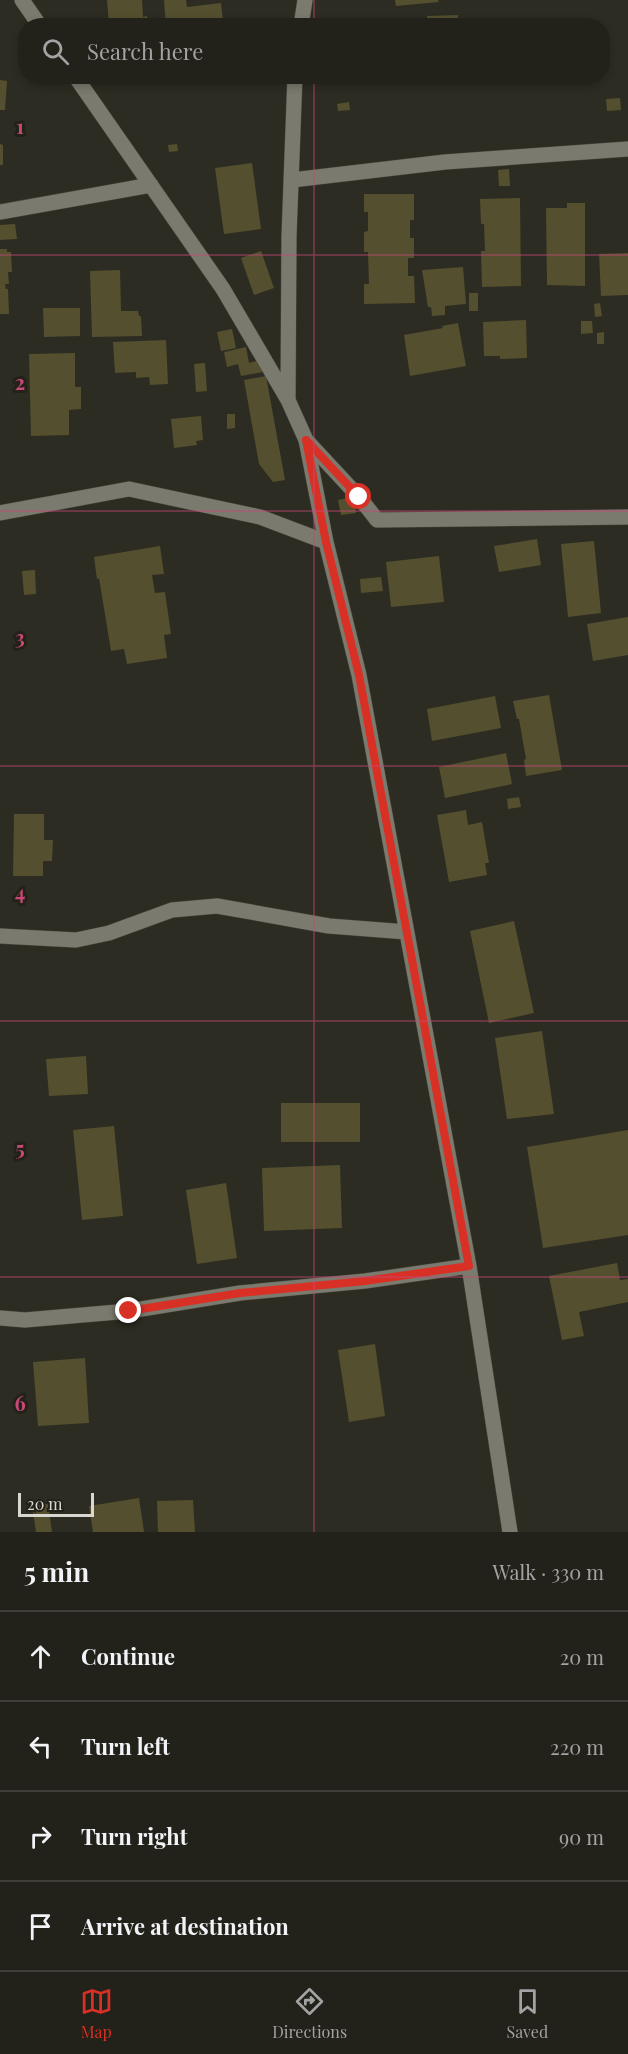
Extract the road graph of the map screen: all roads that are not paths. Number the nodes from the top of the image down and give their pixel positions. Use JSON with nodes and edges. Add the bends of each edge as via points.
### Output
{"nodes":[{"id":1,"x":22,"y":0,"type":"edge"},
{"id":2,"x":305,"y":0,"type":"edge"},
{"id":3,"x":34,"y":18,"type":"edge"},
{"id":4,"x":302,"y":18,"type":"edge"},
{"id":5,"x":81,"y":84,"type":"edge"},
{"id":6,"x":295,"y":84,"type":"edge"},
{"id":7,"x":628,"y":149,"type":"edge"},
{"id":8,"x":292,"y":180,"type":"junction"},
{"id":9,"x":151,"y":186,"type":"junction"},
{"id":10,"x":0,"y":212,"type":"edge"},
{"id":11,"x":288,"y":400,"type":"junction"},
{"id":12,"x":306,"y":440,"type":"junction"},
{"id":13,"x":0,"y":513,"type":"edge"},
{"id":14,"x":628,"y":517,"type":"edge"},
{"id":15,"x":326,"y":542,"type":"junction"},
{"id":16,"x":407,"y":932,"type":"junction"},
{"id":17,"x":0,"y":936,"type":"edge"},
{"id":18,"x":469,"y":1266,"type":"junction"},
{"id":19,"x":0,"y":1318,"type":"edge"},
{"id":20,"x":510,"y":1532,"type":"edge"}],
"edges":[{"from":1,"to":3,"type":"street"},
{"from":2,"to":4,"type":"street"},
{"from":5,"to":9,"type":"street"},
{"from":6,"to":8,"type":"street"},
{"from":7,"to":8,"type":"street","via":[[445,162]]},
{"from":8,"to":11,"type":"street"},
{"from":9,"to":10,"type":"street"},
{"from":9,"to":11,"type":"street","via":[[223,289]]},
{"from":11,"to":12,"type":"street"},
{"from":12,"to":14,"type":"street","via":[[377,520]]},
{"from":12,"to":15,"type":"street"},
{"from":13,"to":15,"type":"street","via":[[129,489],[260,517]]},
{"from":15,"to":16,"type":"street","via":[[359,675]]},
{"from":16,"to":17,"type":"street","via":[[329,926],[217,906],[172,910],[109,933],[76,940]]},
{"from":16,"to":18,"type":"street"},
{"from":18,"to":19,"type":"street","via":[[240,1293],[129,1311],[25,1320]]},
{"from":18,"to":20,"type":"street"}]}
